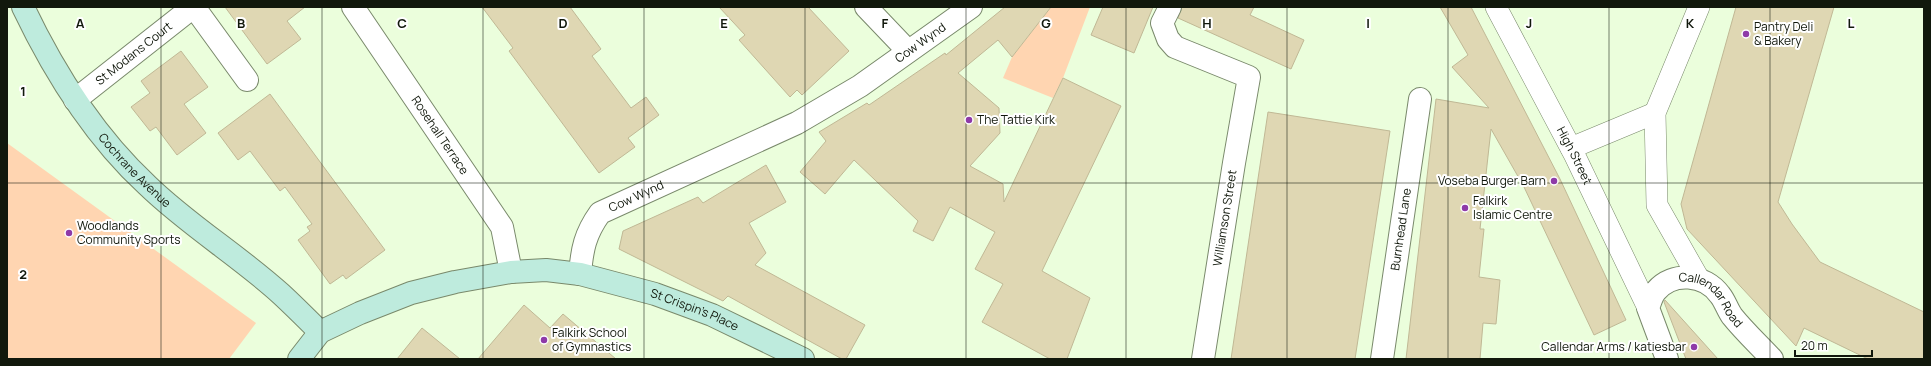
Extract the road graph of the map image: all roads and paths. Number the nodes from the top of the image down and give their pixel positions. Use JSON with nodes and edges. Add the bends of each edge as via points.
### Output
{"nodes":[{"id":1,"x":23,"y":7,"type":"edge"},
{"id":2,"x":194,"y":7,"type":"edge"},
{"id":3,"x":352,"y":7,"type":"edge"},
{"id":4,"x":866,"y":7,"type":"edge"},
{"id":5,"x":971,"y":7,"type":"edge"},
{"id":6,"x":1170,"y":7,"type":"edge"},
{"id":7,"x":1496,"y":7,"type":"edge"},
{"id":8,"x":1698,"y":7,"type":"edge"},
{"id":9,"x":908,"y":51,"type":"junction"},
{"id":10,"x":247,"y":80,"type":"dead end"},
{"id":11,"x":1420,"y":99,"type":"dead end"},
{"id":12,"x":75,"y":100,"type":"junction"},
{"id":13,"x":1655,"y":113,"type":"junction"},
{"id":14,"x":1571,"y":148,"type":"junction"},
{"id":15,"x":511,"y":272,"type":"junction"},
{"id":16,"x":580,"y":274,"type":"junction"},
{"id":17,"x":1705,"y":282,"type":"junction"},
{"id":18,"x":1648,"y":308,"type":"junction"},
{"id":19,"x":320,"y":332,"type":"junction"},
{"id":20,"x":299,"y":359,"type":"edge"},
{"id":21,"x":803,"y":359,"type":"edge"},
{"id":22,"x":1203,"y":359,"type":"edge"},
{"id":23,"x":1382,"y":359,"type":"edge"},
{"id":24,"x":1667,"y":359,"type":"edge"},
{"id":25,"x":1772,"y":359,"type":"edge"}],
"edges":[{"from":1,"to":12,"type":"main road","name":"Cochrane Avenue","via":[[33,29]]},
{"from":2,"to":10,"type":"street","name":"St Modans Court"},
{"from":2,"to":12,"type":"street","name":"St Modans Court"},
{"from":3,"to":15,"type":"street","name":"Rosehall Terrace","via":[[502,227]]},
{"from":4,"to":9,"type":"street"},
{"from":5,"to":9,"type":"street","name":"Cow Wynd"},
{"from":6,"to":22,"type":"street","name":"Williamson Street","via":[[1162,23],[1168,39],[1175,47],[1249,77]]},
{"from":7,"to":14,"type":"street","name":"High Street"},
{"from":8,"to":13,"type":"street"},
{"from":9,"to":16,"type":"street","name":"Cow Wynd","via":[[860,86],[797,123],[600,213],[590,228],[582,250]]},
{"from":11,"to":23,"type":"street","name":"Burnhead Lane"},
{"from":12,"to":19,"type":"main road","name":"Cochrane Avenue","via":[[146,185],[280,293]]},
{"from":13,"to":14,"type":"street"},
{"from":13,"to":17,"type":"street","via":[[1656,205]]},
{"from":14,"to":18,"type":"street","name":"High Street"},
{"from":15,"to":16,"type":"main road","via":[[546,270]]},
{"from":15,"to":19,"type":"main road","via":[[455,282],[411,294],[360,313]]},
{"from":16,"to":21,"type":"main road","name":"St Crispin's Place","via":[[655,294],[712,315]]},
{"from":17,"to":18,"type":"street","name":"Callendar Road","via":[[1683,276],[1668,281],[1655,292]]},
{"from":17,"to":25,"type":"street","name":"Callendar Road","via":[[1720,294],[1732,316]]},
{"from":18,"to":24,"type":"street"},
{"from":19,"to":20,"type":"main road"}]}
